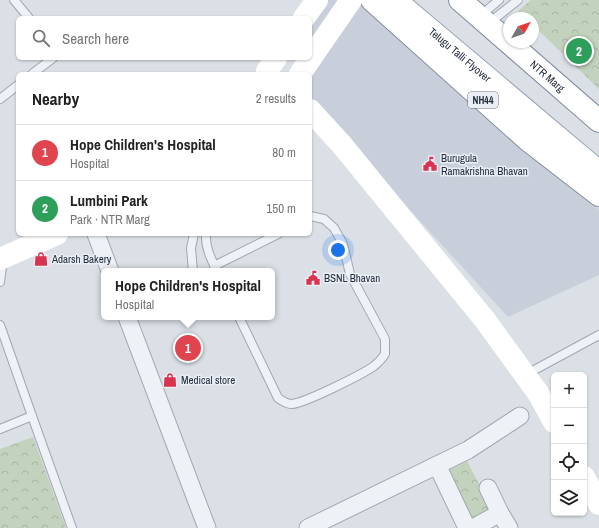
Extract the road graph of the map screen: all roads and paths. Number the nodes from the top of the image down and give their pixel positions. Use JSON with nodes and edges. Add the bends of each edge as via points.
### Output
{"nodes":[{"id":1,"x":14,"y":0,"type":"edge"},
{"id":2,"x":317,"y":0,"type":"edge"},
{"id":3,"x":351,"y":0,"type":"edge"},
{"id":4,"x":372,"y":0,"type":"edge"},
{"id":5,"x":395,"y":0,"type":"edge"},
{"id":6,"x":417,"y":0,"type":"edge"},
{"id":7,"x":460,"y":0,"type":"edge"},
{"id":8,"x":499,"y":0,"type":"edge"},
{"id":9,"x":518,"y":0,"type":"edge"},
{"id":10,"x":27,"y":16,"type":"edge"},
{"id":11,"x":305,"y":16,"type":"edge"},
{"id":12,"x":483,"y":20,"type":"junction"},
{"id":13,"x":312,"y":57,"type":"edge"},
{"id":14,"x":50,"y":60,"type":"edge"},
{"id":15,"x":310,"y":60,"type":"edge"},
{"id":16,"x":35,"y":72,"type":"edge"},
{"id":17,"x":301,"y":72,"type":"edge"},
{"id":18,"x":16,"y":87,"type":"edge"},
{"id":19,"x":0,"y":99,"type":"edge"},
{"id":20,"x":312,"y":112,"type":"edge"},
{"id":21,"x":599,"y":121,"type":"edge"},
{"id":22,"x":599,"y":157,"type":"edge"},
{"id":23,"x":599,"y":172,"type":"edge"},
{"id":24,"x":599,"y":195,"type":"edge"},
{"id":25,"x":312,"y":217,"type":"edge"},
{"id":26,"x":52,"y":236,"type":"edge"},
{"id":27,"x":97,"y":236,"type":"edge"},
{"id":28,"x":194,"y":236,"type":"edge"},
{"id":29,"x":206,"y":236,"type":"edge"},
{"id":30,"x":274,"y":236,"type":"edge"},
{"id":31,"x":1,"y":258,"type":"edge"},
{"id":32,"x":109,"y":268,"type":"edge"},
{"id":33,"x":193,"y":268,"type":"edge"},
{"id":34,"x":216,"y":268,"type":"edge"},
{"id":35,"x":0,"y":282,"type":"edge"},
{"id":36,"x":128,"y":320,"type":"edge"},
{"id":37,"x":240,"y":320,"type":"edge"},
{"id":38,"x":0,"y":325,"type":"edge"},
{"id":39,"x":599,"y":335,"type":"edge"},
{"id":40,"x":525,"y":375,"type":"junction"},
{"id":41,"x":32,"y":416,"type":"junction"},
{"id":42,"x":520,"y":416,"type":"dead end"},
{"id":43,"x":551,"y":417,"type":"edge"},
{"id":44,"x":0,"y":429,"type":"edge"},
{"id":45,"x":437,"y":465,"type":"junction"},
{"id":46,"x":586,"y":480,"type":"edge"},
{"id":47,"x":488,"y":488,"type":"dead end"},
{"id":48,"x":599,"y":504,"type":"edge"},
{"id":49,"x":500,"y":513,"type":"junction"},
{"id":50,"x":72,"y":528,"type":"edge"},
{"id":51,"x":207,"y":528,"type":"edge"},
{"id":52,"x":308,"y":528,"type":"edge"},
{"id":53,"x":467,"y":528,"type":"edge"},
{"id":54,"x":472,"y":528,"type":"edge"},
{"id":55,"x":509,"y":528,"type":"edge"}],
"edges":[{"from":1,"to":10,"type":"lane"},
{"from":2,"to":11,"type":"main road"},
{"from":3,"to":13,"type":"main road"},
{"from":4,"to":24,"type":"main road","number":"NH44","via":[[528,140]]},
{"from":5,"to":23,"type":"main road","name":"Telugu Talli Flyover"},
{"from":6,"to":22,"type":"main road","name":"Telugu Talli Flyover","via":[[517,89]]},
{"from":7,"to":12,"type":"main road","name":"NTR Marg"},
{"from":8,"to":12,"type":"lane"},
{"from":9,"to":12,"type":"lane"},
{"from":12,"to":21,"type":"main road","name":"NTR Marg"},
{"from":14,"to":16,"type":"lane"},
{"from":15,"to":17,"type":"main road"},
{"from":18,"to":19,"type":"lane"},
{"from":20,"to":40,"type":"main road","via":[[471,302]]},
{"from":25,"to":37,"type":"lane","via":[[324,219],[334,228],[343,244],[350,274],[385,339],[385,354],[373,366],[339,385],[292,404],[278,398]]},
{"from":26,"to":31,"type":"main road"},
{"from":27,"to":32,"type":"street"},
{"from":28,"to":33,"type":"lane","via":[[191,248]]},
{"from":29,"to":34,"type":"lane","via":[[205,241]]},
{"from":30,"to":34,"type":"lane"},
{"from":31,"to":35,"type":"lane"},
{"from":36,"to":51,"type":"street"},
{"from":38,"to":41,"type":"lane"},
{"from":39,"to":40,"type":"lane"},
{"from":40,"to":43,"type":"main road"},
{"from":41,"to":44,"type":"lane"},
{"from":41,"to":50,"type":"lane"},
{"from":42,"to":45,"type":"street","via":[[468,450]]},
{"from":45,"to":52,"type":"street"},
{"from":45,"to":53,"type":"street"},
{"from":46,"to":48,"type":"main road"},
{"from":47,"to":49,"type":"street"},
{"from":49,"to":54,"type":"street"},
{"from":49,"to":55,"type":"street"}]}
